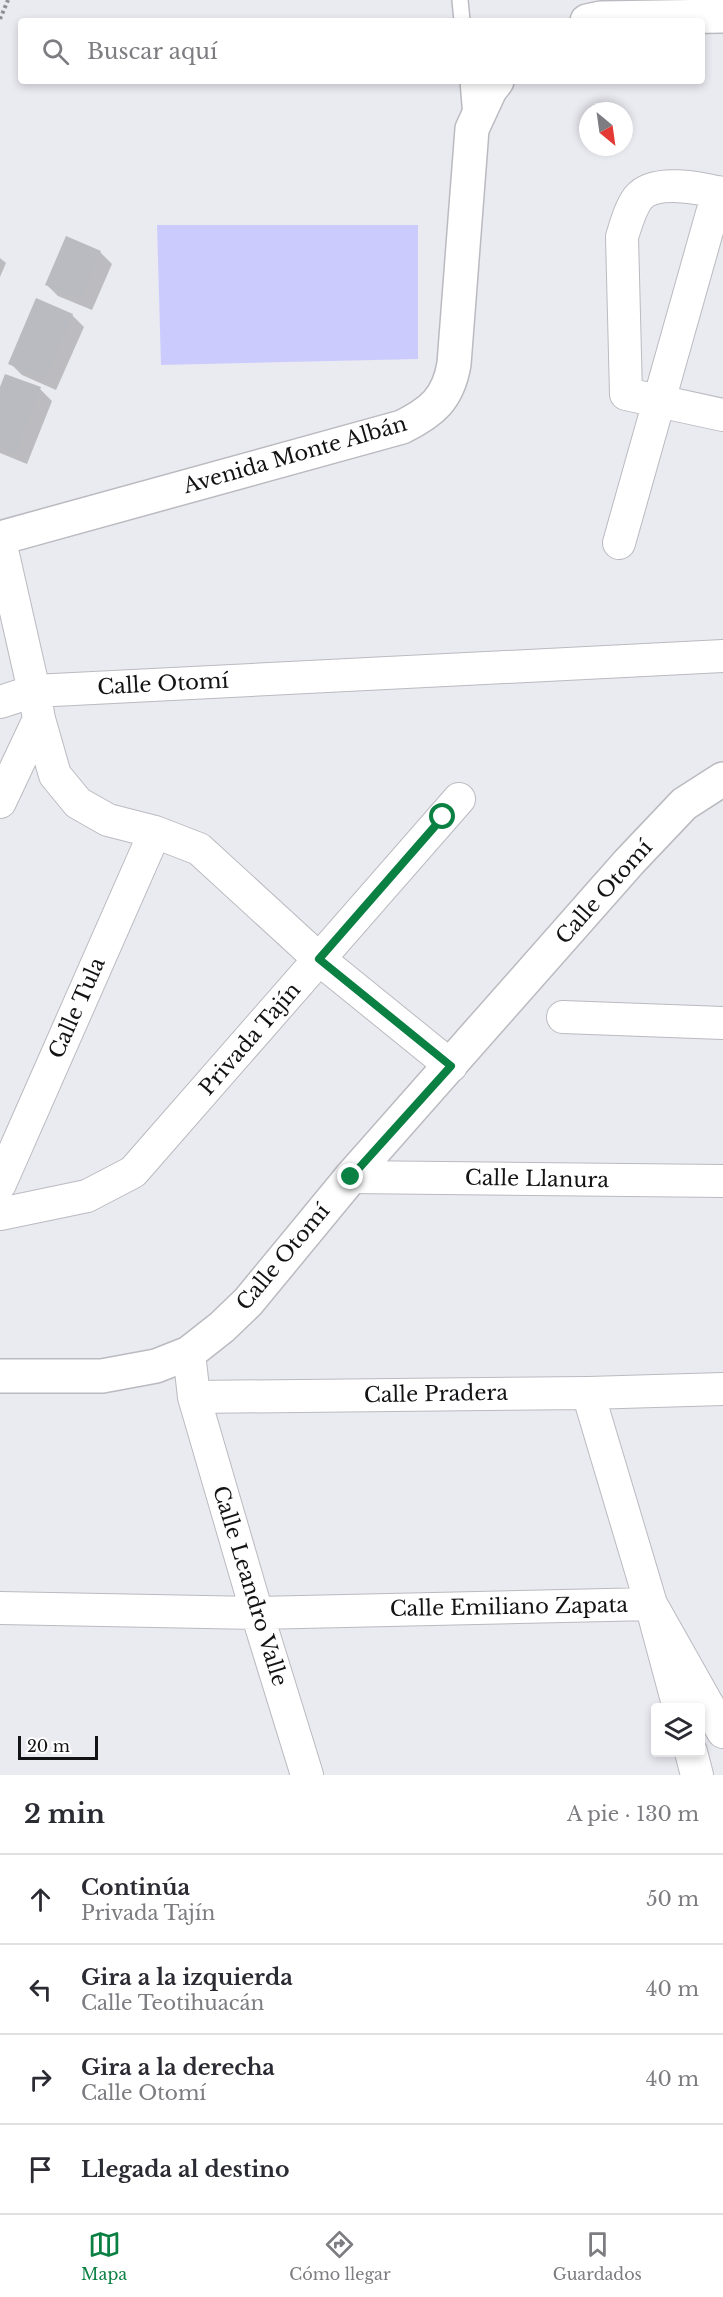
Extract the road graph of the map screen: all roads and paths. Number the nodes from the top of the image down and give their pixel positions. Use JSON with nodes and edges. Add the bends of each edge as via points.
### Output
{"nodes":[{"id":1,"x":8,"y":0,"type":"edge"},
{"id":2,"x":460,"y":0,"type":"edge"},
{"id":3,"x":723,"y":16,"type":"edge"},
{"id":4,"x":462,"y":18,"type":"edge"},
{"id":5,"x":601,"y":18,"type":"edge"},
{"id":6,"x":0,"y":19,"type":"edge"},
{"id":7,"x":468,"y":84,"type":"edge"},
{"id":8,"x":495,"y":84,"type":"edge"},
{"id":9,"x":472,"y":129,"type":"junction"},
{"id":10,"x":721,"y":193,"type":"edge"},
{"id":11,"x":659,"y":400,"type":"junction"},
{"id":12,"x":723,"y":415,"type":"edge"},
{"id":13,"x":0,"y":539,"type":"edge"},
{"id":14,"x":619,"y":543,"type":"dead end"},
{"id":15,"x":723,"y":656,"type":"edge"},
{"id":16,"x":0,"y":702,"type":"edge"},
{"id":17,"x":37,"y":705,"type":"junction"},
{"id":18,"x":723,"y":779,"type":"edge"},
{"id":19,"x":459,"y":799,"type":"dead end"},
{"id":20,"x":0,"y":802,"type":"edge"},
{"id":21,"x":155,"y":832,"type":"junction"},
{"id":22,"x":319,"y":959,"type":"junction"},
{"id":23,"x":563,"y":1017,"type":"dead end"},
{"id":24,"x":723,"y":1023,"type":"edge"},
{"id":25,"x":451,"y":1066,"type":"junction"},
{"id":26,"x":351,"y":1177,"type":"junction"},
{"id":27,"x":723,"y":1181,"type":"edge"},
{"id":28,"x":0,"y":1184,"type":"edge"},
{"id":29,"x":0,"y":1214,"type":"edge"},
{"id":30,"x":189,"y":1353,"type":"junction"},
{"id":31,"x":0,"y":1376,"type":"edge"},
{"id":32,"x":723,"y":1389,"type":"edge"},
{"id":33,"x":588,"y":1393,"type":"junction"},
{"id":34,"x":194,"y":1397,"type":"junction"},
{"id":35,"x":651,"y":1604,"type":"junction"},
{"id":36,"x":0,"y":1608,"type":"edge"},
{"id":37,"x":257,"y":1613,"type":"junction"},
{"id":38,"x":678,"y":1703,"type":"edge"},
{"id":39,"x":723,"y":1732,"type":"edge"},
{"id":40,"x":692,"y":1757,"type":"edge"},
{"id":41,"x":307,"y":1775,"type":"edge"},
{"id":42,"x":697,"y":1775,"type":"edge"}],
"edges":[{"from":1,"to":6,"type":"path"},
{"from":2,"to":4,"type":"lane"},
{"from":3,"to":5,"type":"street"},
{"from":7,"to":9,"type":"lane"},
{"from":8,"to":9,"type":"street","name":"Avenida Monte Albán"},
{"from":9,"to":13,"type":"street","name":"Avenida Monte Albán","via":[[451,383],[423,417],[402,427]]},
{"from":10,"to":11,"type":"street"},
{"from":10,"to":11,"type":"street","via":[[661,186],[639,196],[622,237],[626,394]]},
{"from":11,"to":12,"type":"street"},
{"from":11,"to":14,"type":"street"},
{"from":13,"to":17,"type":"street"},
{"from":15,"to":17,"type":"street","name":"Calle Otomí"},
{"from":16,"to":17,"type":"street","name":"Calle Otomí"},
{"from":17,"to":20,"type":"street"},
{"from":17,"to":21,"type":"street","via":[[55,775],[78,803],[108,820]]},
{"from":18,"to":25,"type":"street","name":"Calle Otomí","via":[[684,804],[629,862]]},
{"from":19,"to":22,"type":"street","name":"Privada Tajín"},
{"from":21,"to":22,"type":"street","via":[[199,849]]},
{"from":21,"to":28,"type":"street","name":"Calle Tula"},
{"from":22,"to":25,"type":"street"},
{"from":22,"to":29,"type":"street","name":"Privada Tajín","via":[[133,1172],[87,1196]]},
{"from":23,"to":24,"type":"street"},
{"from":25,"to":26,"type":"street","name":"Calle Otomí"},
{"from":26,"to":27,"type":"street","name":"Calle Llanura"},
{"from":26,"to":30,"type":"street","name":"Calle Otomí","via":[[248,1302]]},
{"from":30,"to":31,"type":"street","name":"Calle Otomí","via":[[156,1366],[102,1376]]},
{"from":30,"to":34,"type":"street"},
{"from":32,"to":33,"type":"street","name":"Calle Pradera"},
{"from":33,"to":34,"type":"street","name":"Calle Pradera"},
{"from":33,"to":35,"type":"street"},
{"from":34,"to":37,"type":"street","name":"Calle Leandro Valle"},
{"from":35,"to":37,"type":"street","name":"Calle Emiliano Zapata"},
{"from":35,"to":38,"type":"street"},
{"from":35,"to":39,"type":"street","name":"Calle Emiliano Zapata"},
{"from":36,"to":37,"type":"street","name":"Calle Emiliano Zapata"},
{"from":37,"to":41,"type":"street","name":"Calle Leandro Valle"},
{"from":40,"to":42,"type":"street"}]}
